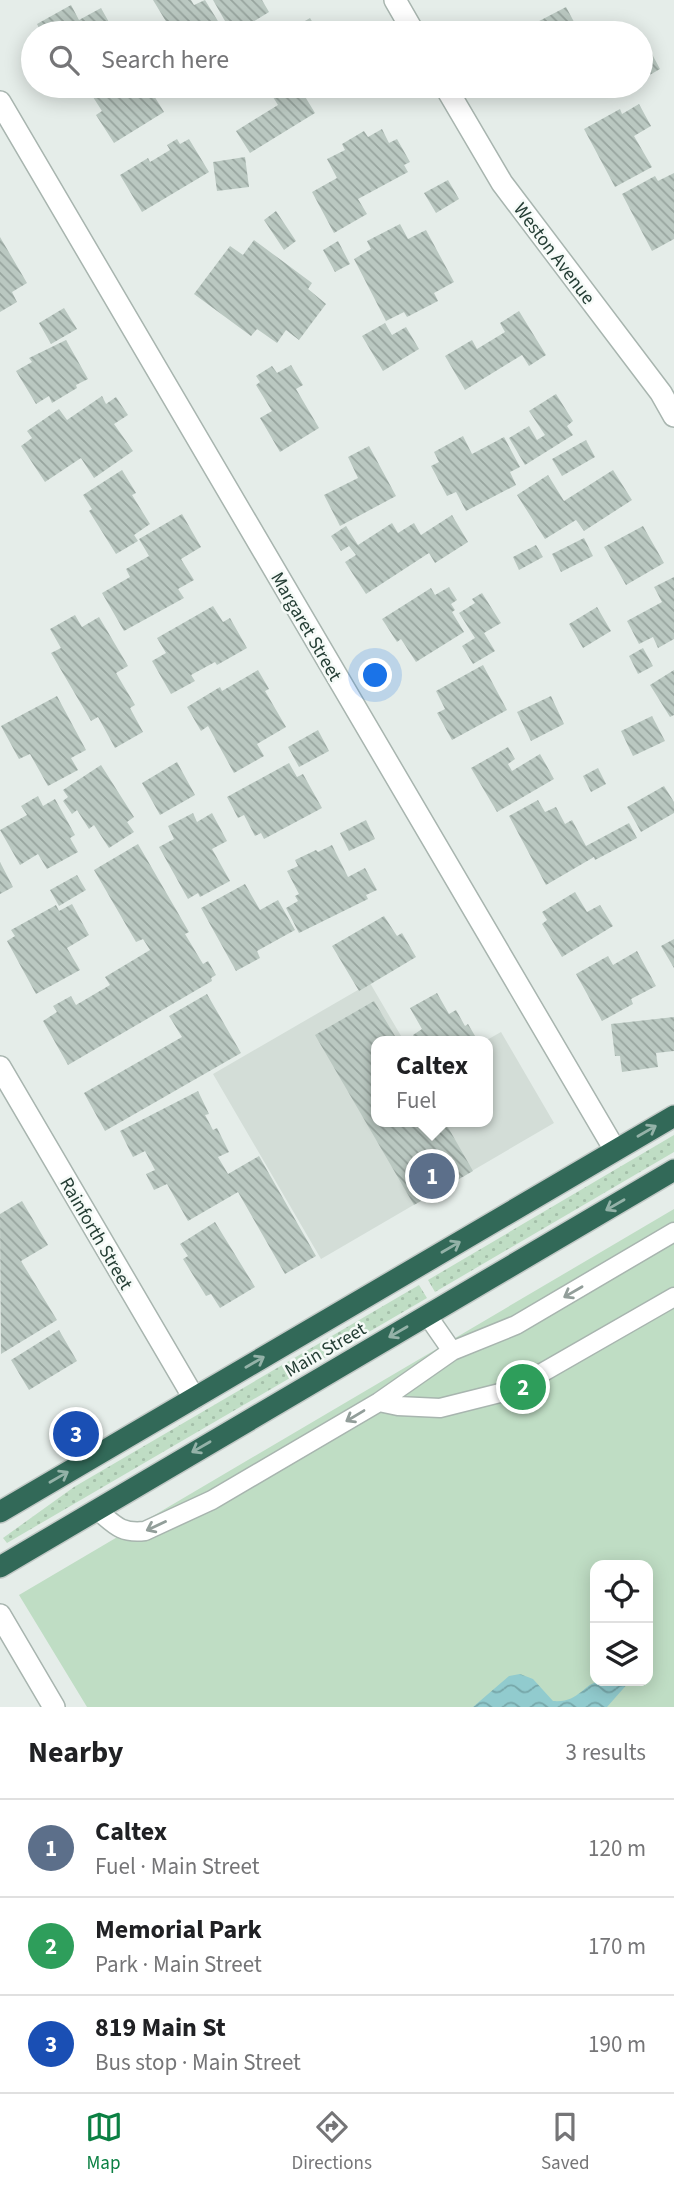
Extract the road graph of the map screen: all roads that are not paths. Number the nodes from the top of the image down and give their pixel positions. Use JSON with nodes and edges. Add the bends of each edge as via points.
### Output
{"nodes":[{"id":1,"x":395,"y":0,"type":"edge"},
{"id":2,"x":407,"y":21,"type":"edge"},
{"id":3,"x":452,"y":98,"type":"edge"},
{"id":4,"x":0,"y":102,"type":"edge"},
{"id":5,"x":674,"y":416,"type":"edge"},
{"id":6,"x":0,"y":1067,"type":"edge"},
{"id":7,"x":674,"y":1116,"type":"edge"},
{"id":8,"x":615,"y":1150,"type":"junction"},
{"id":9,"x":674,"y":1170,"type":"edge"},
{"id":10,"x":674,"y":1232,"type":"edge"},
{"id":11,"x":674,"y":1297,"type":"edge"},
{"id":12,"x":427,"y":1315,"type":"junction"},
{"id":13,"x":452,"y":1351,"type":"junction"},
{"id":14,"x":194,"y":1398,"type":"junction"},
{"id":15,"x":379,"y":1402,"type":"junction"},
{"id":16,"x":96,"y":1509,"type":"junction"},
{"id":17,"x":0,"y":1512,"type":"edge"},
{"id":18,"x":0,"y":1567,"type":"edge"},
{"id":19,"x":0,"y":1615,"type":"edge"},
{"id":20,"x":54,"y":1707,"type":"edge"}],
"edges":[{"from":1,"to":2,"type":"street"},
{"from":3,"to":5,"type":"street","name":"Weston Avenue","via":[[502,183]]},
{"from":4,"to":8,"type":"street","name":"Margaret Street"},
{"from":6,"to":14,"type":"street","name":"Rainforth Street"},
{"from":8,"to":7,"type":"highway","name":"Main Street","one_way":true},
{"from":14,"to":8,"type":"highway","name":"Main Street","one_way":true},
{"from":9,"to":12,"type":"highway","name":"Main Street","one_way":true},
{"from":10,"to":13,"type":"lane","one_way":true,"via":[[516,1325]]},
{"from":11,"to":15,"type":"lane","via":[[512,1390],[440,1408]]},
{"from":12,"to":13,"type":"lane"},
{"from":12,"to":16,"type":"highway","name":"Main Street","one_way":true},
{"from":13,"to":15,"type":"lane"},
{"from":17,"to":14,"type":"highway","name":"Main Street","one_way":true},
{"from":15,"to":16,"type":"lane","one_way":true,"via":[[212,1500],[145,1531],[123,1531]]},
{"from":16,"to":18,"type":"highway","name":"Main Street"},
{"from":19,"to":20,"type":"street"}]}
